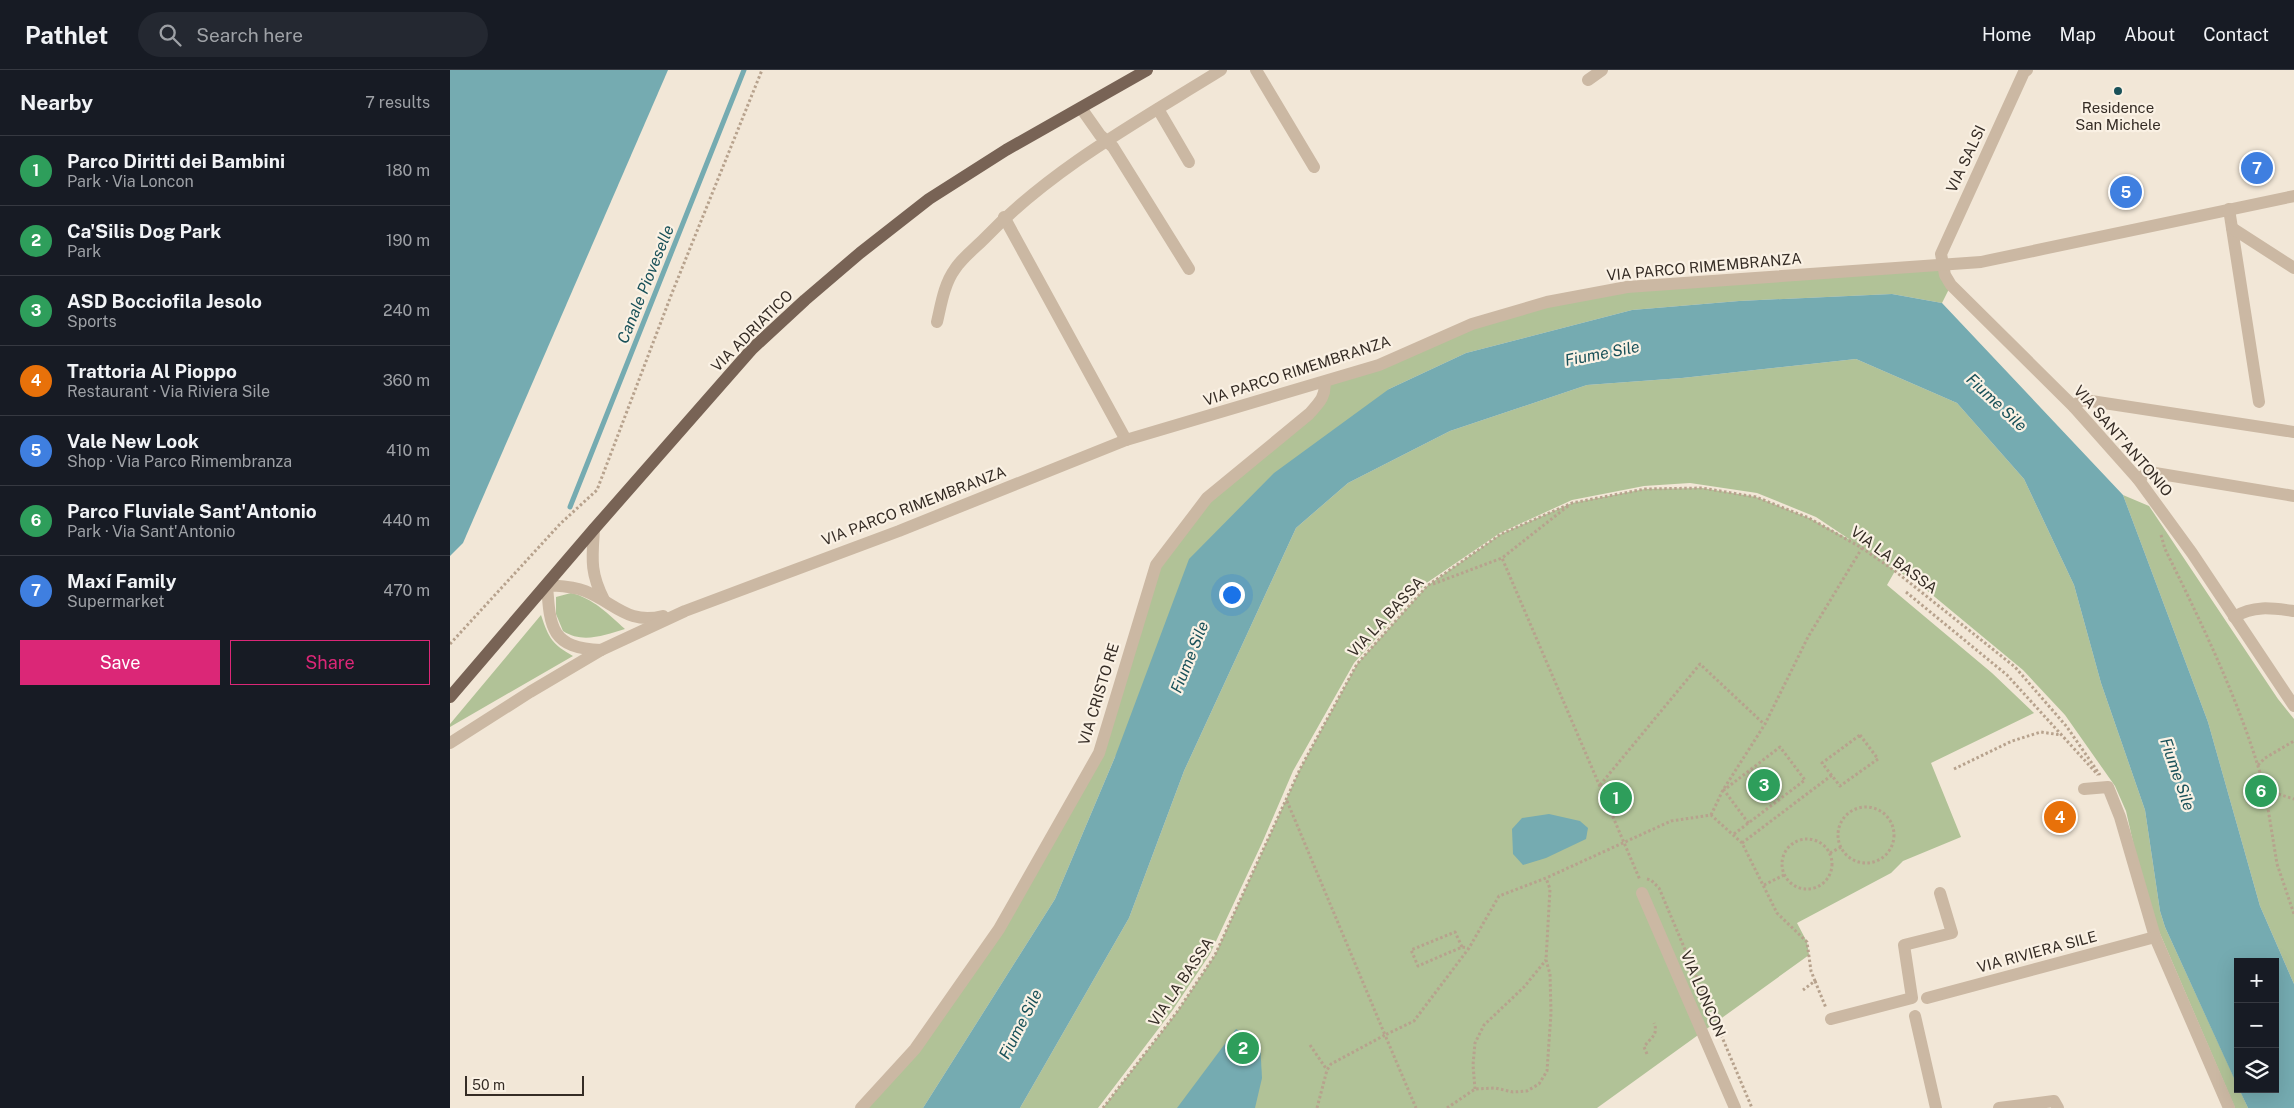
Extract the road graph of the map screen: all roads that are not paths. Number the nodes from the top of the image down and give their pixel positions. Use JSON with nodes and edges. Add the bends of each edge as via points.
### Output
{"nodes":[{"id":1,"x":1147,"y":70,"type":"edge"},
{"id":2,"x":1221,"y":70,"type":"edge"},
{"id":3,"x":1256,"y":70,"type":"edge"},
{"id":4,"x":1602,"y":70,"type":"edge"},
{"id":5,"x":2024,"y":71,"type":"edge"},
{"id":6,"x":1588,"y":80,"type":"dead end"},
{"id":7,"x":1081,"y":108,"type":"junction"},
{"id":8,"x":1158,"y":109,"type":"junction"},
{"id":9,"x":1105,"y":141,"type":"junction"},
{"id":10,"x":1190,"y":162,"type":"dead end"},
{"id":11,"x":1314,"y":166,"type":"dead end"},
{"id":12,"x":2294,"y":196,"type":"edge"},
{"id":13,"x":2229,"y":210,"type":"junction"},
{"id":14,"x":1004,"y":218,"type":"junction"},
{"id":15,"x":2232,"y":228,"type":"junction"},
{"id":16,"x":1942,"y":264,"type":"junction"},
{"id":17,"x":1189,"y":268,"type":"dead end"},
{"id":18,"x":2294,"y":268,"type":"edge"},
{"id":19,"x":937,"y":322,"type":"dead end"},
{"id":20,"x":1324,"y":382,"type":"junction"},
{"id":21,"x":2259,"y":402,"type":"dead end"},
{"id":22,"x":2074,"y":407,"type":"junction"},
{"id":23,"x":2294,"y":432,"type":"edge"},
{"id":24,"x":1126,"y":440,"type":"junction"},
{"id":25,"x":2138,"y":479,"type":"junction"},
{"id":26,"x":2294,"y":496,"type":"edge"},
{"id":27,"x":594,"y":529,"type":"junction"},
{"id":28,"x":547,"y":585,"type":"junction"},
{"id":29,"x":604,"y":600,"type":"junction"},
{"id":30,"x":685,"y":611,"type":"junction"},
{"id":31,"x":2294,"y":611,"type":"edge"},
{"id":32,"x":2234,"y":617,"type":"junction"},
{"id":33,"x":601,"y":650,"type":"junction"},
{"id":34,"x":450,"y":697,"type":"edge"},
{"id":35,"x":2294,"y":706,"type":"edge"},
{"id":36,"x":450,"y":742,"type":"edge"},
{"id":37,"x":2084,"y":789,"type":"dead end"},
{"id":38,"x":1641,"y":887,"type":"road end"},
{"id":39,"x":1940,"y":893,"type":"dead end"},
{"id":40,"x":2155,"y":937,"type":"junction"},
{"id":41,"x":1927,"y":998,"type":"dead end"},
{"id":42,"x":1915,"y":1016,"type":"dead end"},
{"id":43,"x":1831,"y":1019,"type":"road end"},
{"id":44,"x":861,"y":1108,"type":"edge"},
{"id":45,"x":1735,"y":1108,"type":"edge"},
{"id":46,"x":1936,"y":1108,"type":"edge"},
{"id":47,"x":1999,"y":1108,"type":"edge"},
{"id":48,"x":2058,"y":1108,"type":"edge"},
{"id":49,"x":2229,"y":1108,"type":"edge"}],
"edges":[{"from":1,"to":7,"type":"main road","name":"VIA ADRIATICO"},
{"from":2,"to":8,"type":"street"},
{"from":3,"to":11,"type":"street"},
{"from":4,"to":6,"type":"street"},
{"from":5,"to":16,"type":"street","name":"VIA SALSI","via":[[1941,254]]},
{"from":7,"to":9,"type":"street"},
{"from":7,"to":27,"type":"main road","name":"VIA ADRIATICO","via":[[929,199],[805,300],[752,349]]},
{"from":8,"to":9,"type":"street"},
{"from":8,"to":10,"type":"street"},
{"from":9,"to":14,"type":"street","via":[[1043,184]]},
{"from":9,"to":17,"type":"street","via":[[1113,147]]},
{"from":12,"to":13,"type":"street","name":"VIA PARCO RIMEMBRANZA"},
{"from":13,"to":15,"type":"street"},
{"from":13,"to":16,"type":"street","name":"VIA PARCO RIMEMBRANZA","via":[[1981,262]]},
{"from":14,"to":19,"type":"street","via":[[955,269],[945,290]]},
{"from":14,"to":24,"type":"street"},
{"from":15,"to":18,"type":"street"},
{"from":15,"to":21,"type":"street"},
{"from":16,"to":20,"type":"street","name":"VIA PARCO RIMEMBRANZA","via":[[1618,288],[1546,302],[1472,324],[1379,365]]},
{"from":16,"to":22,"type":"street","name":"VIA SANT'ANTONIO","via":[[1951,285]]},
{"from":20,"to":24,"type":"street","name":"VIA PARCO RIMEMBRANZA"},
{"from":20,"to":44,"type":"street","name":"VIA CRISTO RE","via":[[1326,390],[1309,414],[1207,498],[1156,565],[1099,753],[999,929],[915,1049]]},
{"from":22,"to":23,"type":"street","via":[[2081,400],[2091,401]]},
{"from":22,"to":25,"type":"street","name":"VIA SANT'ANTONIO"},
{"from":24,"to":30,"type":"street","name":"VIA PARCO RIMEMBRANZA","via":[[899,531]]},
{"from":25,"to":26,"type":"street","via":[[2155,473]]},
{"from":25,"to":32,"type":"street","name":"VIA SANT'ANTONIO"},
{"from":27,"to":28,"type":"main road","name":"VIA ADRIATICO"},
{"from":27,"to":29,"type":"street","via":[[592,569]]},
{"from":28,"to":29,"type":"street","name":"VIA PARCO RIMEMBRANZA","via":[[574,587]]},
{"from":28,"to":33,"type":"street","via":[[550,618],[557,637],[576,647]]},
{"from":28,"to":34,"type":"main road","name":"VIA ADRIATICO"},
{"from":29,"to":30,"type":"street","name":"VIA PARCO RIMEMBRANZA","via":[[624,614],[637,618],[652,619]]},
{"from":30,"to":33,"type":"street","name":"VIA PARCO RIMEMBRANZA"},
{"from":31,"to":32,"type":"street","via":[[2265,607]]},
{"from":32,"to":35,"type":"street","name":"VIA SANT'ANTONIO"},
{"from":33,"to":36,"type":"street","name":"VIA PARCO RIMEMBRANZA"},
{"from":37,"to":40,"type":"street","via":[[2108,787]]},
{"from":38,"to":45,"type":"street","name":"VIA LONCON"},
{"from":39,"to":43,"type":"street","via":[[1952,933],[1904,945],[1912,998]]},
{"from":40,"to":41,"type":"street","name":"VIA RIVIERA SILE"},
{"from":40,"to":49,"type":"street"},
{"from":42,"to":46,"type":"street"},
{"from":47,"to":48,"type":"street","via":[[2054,1101]]}]}
